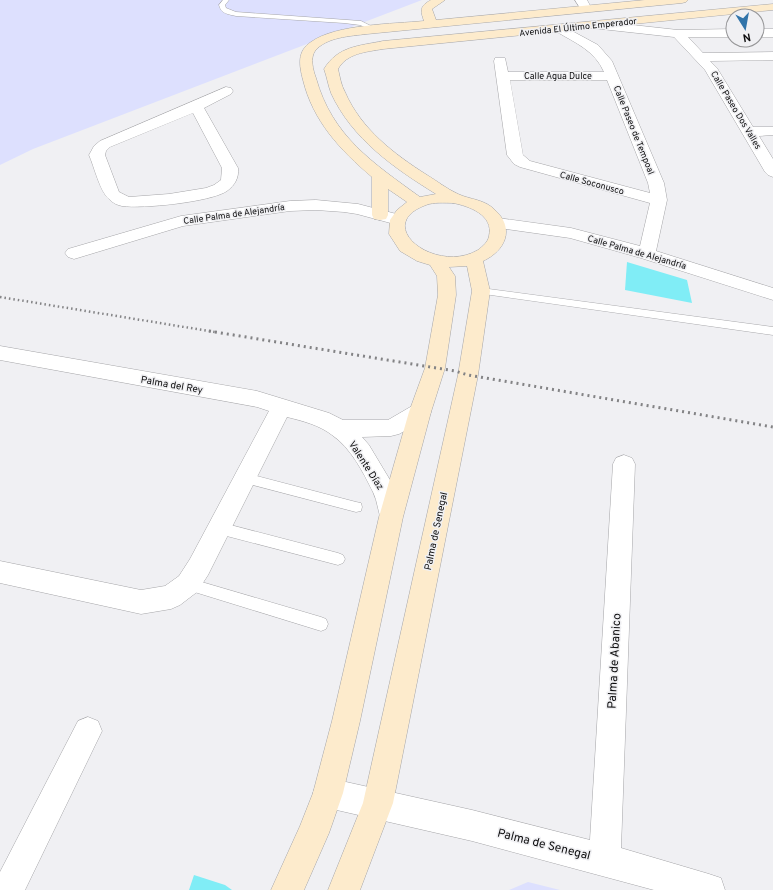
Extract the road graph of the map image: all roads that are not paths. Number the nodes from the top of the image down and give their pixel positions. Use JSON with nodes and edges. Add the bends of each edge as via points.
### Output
{"nodes":[{"id":1,"x":226,"y":0,"type":"edge"},
{"id":2,"x":439,"y":0,"type":"edge"},
{"id":3,"x":682,"y":0,"type":"edge"},
{"id":4,"x":658,"y":1,"type":"edge"},
{"id":5,"x":584,"y":5,"type":"edge"},
{"id":6,"x":773,"y":7,"type":"edge"},
{"id":7,"x":431,"y":23,"type":"junction"},
{"id":8,"x":596,"y":25,"type":"junction"},
{"id":9,"x":374,"y":29,"type":"junction"},
{"id":10,"x":561,"y":29,"type":"junction"},
{"id":11,"x":725,"y":33,"type":"edge"},
{"id":12,"x":678,"y":34,"type":"junction"},
{"id":13,"x":383,"y":45,"type":"junction"},
{"id":14,"x":773,"y":56,"type":"edge"},
{"id":15,"x":700,"y":57,"type":"junction"},
{"id":16,"x":500,"y":61,"type":"dead end"},
{"id":17,"x":773,"y":67,"type":"edge"},
{"id":18,"x":710,"y":68,"type":"junction"},
{"id":19,"x":503,"y":76,"type":"junction"},
{"id":20,"x":612,"y":76,"type":"junction"},
{"id":21,"x":226,"y":91,"type":"dead end"},
{"id":22,"x":196,"y":106,"type":"junction"},
{"id":23,"x":773,"y":131,"type":"edge"},
{"id":24,"x":749,"y":132,"type":"junction"},
{"id":25,"x":773,"y":172,"type":"edge"},
{"id":26,"x":380,"y":176,"type":"junction"},
{"id":27,"x":453,"y":198,"type":"junction"},
{"id":28,"x":173,"y":199,"type":"junction"},
{"id":29,"x":659,"y":200,"type":"junction"},
{"id":30,"x":418,"y":203,"type":"junction"},
{"id":31,"x":380,"y":215,"type":"junction"},
{"id":32,"x":398,"y":220,"type":"junction"},
{"id":33,"x":181,"y":221,"type":"junction"},
{"id":34,"x":498,"y":222,"type":"junction"},
{"id":35,"x":74,"y":253,"type":"dead end"},
{"id":36,"x":647,"y":254,"type":"junction"},
{"id":37,"x":474,"y":258,"type":"junction"},
{"id":38,"x":436,"y":261,"type":"junction"},
{"id":39,"x":480,"y":291,"type":"junction"},
{"id":40,"x":773,"y":294,"type":"edge"},
{"id":41,"x":773,"y":331,"type":"edge"},
{"id":42,"x":0,"y":353,"type":"edge"},
{"id":43,"x":282,"y":406,"type":"junction"},
{"id":44,"x":420,"y":412,"type":"junction"},
{"id":45,"x":340,"y":429,"type":"junction"},
{"id":46,"x":624,"y":464,"type":"dead end"},
{"id":47,"x":245,"y":478,"type":"junction"},
{"id":48,"x":356,"y":507,"type":"dead end"},
{"id":49,"x":391,"y":517,"type":"junction"},
{"id":50,"x":219,"y":528,"type":"junction"},
{"id":51,"x":338,"y":558,"type":"dead end"},
{"id":52,"x":0,"y":572,"type":"edge"},
{"id":53,"x":188,"y":584,"type":"junction"},
{"id":54,"x":321,"y":624,"type":"dead end"},
{"id":55,"x":88,"y":731,"type":"dead end"},
{"id":56,"x":328,"y":793,"type":"junction"},
{"id":57,"x":378,"y":803,"type":"junction"},
{"id":58,"x":605,"y":859,"type":"junction"},
{"id":59,"x":8,"y":890,"type":"edge"},
{"id":60,"x":287,"y":890,"type":"edge"},
{"id":61,"x":344,"y":890,"type":"edge"},
{"id":62,"x":709,"y":890,"type":"edge"}],
"edges":[{"from":1,"to":9,"type":"lane","via":[[222,5],[223,9],[236,14],[360,23]]},
{"from":2,"to":7,"type":"street","via":[[427,7]]},
{"from":3,"to":4,"type":"street","name":"Avenida El Último Emperador"},
{"from":4,"to":5,"type":"street","name":"Avenida El Último Emperador"},
{"from":5,"to":7,"type":"street","name":"Avenida El Último Emperador"},
{"from":6,"to":8,"type":"street","name":"Avenida El Último Emperador"},
{"from":7,"to":9,"type":"street","name":"Avenida El Último Emperador"},
{"from":8,"to":10,"type":"street","name":"Avenida El Último Emperador"},
{"from":8,"to":12,"type":"street"},
{"from":9,"to":13,"type":"street"},
{"from":9,"to":26,"type":"street","name":"Avenida El Último Emperador","via":[[325,39],[311,48],[306,62],[311,91],[330,128]]},
{"from":10,"to":13,"type":"street","name":"Avenida El Último Emperador"},
{"from":10,"to":20,"type":"street","name":"Calle Paseo de Tempoal","via":[[600,53]]},
{"from":11,"to":12,"type":"street"},
{"from":12,"to":15,"type":"street","name":"Calle Paseo Dos Valles"},
{"from":13,"to":27,"type":"street","name":"Avenida El Último Emperador","via":[[348,53],[336,59],[331,68],[344,104],[377,145],[403,166]]},
{"from":14,"to":15,"type":"street"},
{"from":15,"to":18,"type":"street","name":"Calle Paseo Dos Valles"},
{"from":16,"to":19,"type":"street"},
{"from":17,"to":18,"type":"street"},
{"from":18,"to":24,"type":"street","name":"Calle Paseo Dos Valles"},
{"from":19,"to":20,"type":"street","name":"Calle Agua Dulce"},
{"from":19,"to":29,"type":"street","name":"Calle Soconusco","via":[[515,155],[519,161]]},
{"from":20,"to":29,"type":"street","name":"Calle Paseo de Tempoal","via":[[656,183]]},
{"from":21,"to":22,"type":"street"},
{"from":22,"to":28,"type":"street","via":[[230,168],[231,176],[218,190]]},
{"from":22,"to":28,"type":"street","via":[[105,144],[97,154],[115,198],[134,202]]},
{"from":23,"to":24,"type":"street"},
{"from":24,"to":25,"type":"street","name":"Calle Paseo Dos Valles"},
{"from":26,"to":30,"type":"street","name":"Avenida El Último Emperador"},
{"from":26,"to":31,"type":"street"},
{"from":27,"to":30,"type":"street"},
{"from":27,"to":34,"type":"street","via":[[481,206]]},
{"from":28,"to":33,"type":"street"},
{"from":29,"to":36,"type":"street","name":"Calle Paseo de Tempoal"},
{"from":30,"to":32,"type":"street","via":[[405,210]]},
{"from":31,"to":32,"type":"street","name":"Calle Palma de Alejandría"},
{"from":31,"to":33,"type":"street","name":"Calle Palma de Alejandría","via":[[358,209],[307,205]]},
{"from":32,"to":38,"type":"street","via":[[398,237],[404,245]]},
{"from":33,"to":35,"type":"street","name":"Calle Palma de Alejandría"},
{"from":34,"to":36,"type":"street","name":"Calle Palma de Alejandría","via":[[571,233]]},
{"from":34,"to":37,"type":"street","via":[[500,230],[494,245],[487,252]]},
{"from":36,"to":40,"type":"street","name":"Calle Palma de Alejandría"},
{"from":37,"to":38,"type":"street"},
{"from":37,"to":39,"type":"street","name":"Palma de Senegal"},
{"from":38,"to":44,"type":"street","via":[[446,276],[447,295],[435,368]]},
{"from":39,"to":41,"type":"lane"},
{"from":39,"to":57,"type":"street","name":"Palma de Senegal","via":[[468,375]]},
{"from":42,"to":43,"type":"street","name":"Palma del Rey","via":[[257,399]]},
{"from":43,"to":45,"type":"street","name":"Palma del Rey"},
{"from":43,"to":47,"type":"street"},
{"from":44,"to":45,"type":"street","name":"Valente Díaz","via":[[391,428]]},
{"from":44,"to":49,"type":"street"},
{"from":45,"to":49,"type":"street","name":"Valente Díaz","via":[[360,451],[385,492]]},
{"from":46,"to":58,"type":"street","name":"Palma de Abanico"},
{"from":47,"to":48,"type":"lane"},
{"from":47,"to":50,"type":"street"},
{"from":49,"to":56,"type":"street"},
{"from":50,"to":51,"type":"lane"},
{"from":50,"to":53,"type":"street"},
{"from":52,"to":53,"type":"street","via":[[141,602],[171,597]]},
{"from":53,"to":54,"type":"lane"},
{"from":55,"to":59,"type":"street"},
{"from":56,"to":57,"type":"street","name":"Palma de Senegal"},
{"from":56,"to":60,"type":"street"},
{"from":57,"to":58,"type":"street","name":"Palma de Senegal"},
{"from":57,"to":61,"type":"street","name":"Palma de Senegal"},
{"from":58,"to":62,"type":"street","name":"Palma de Senegal"}]}
